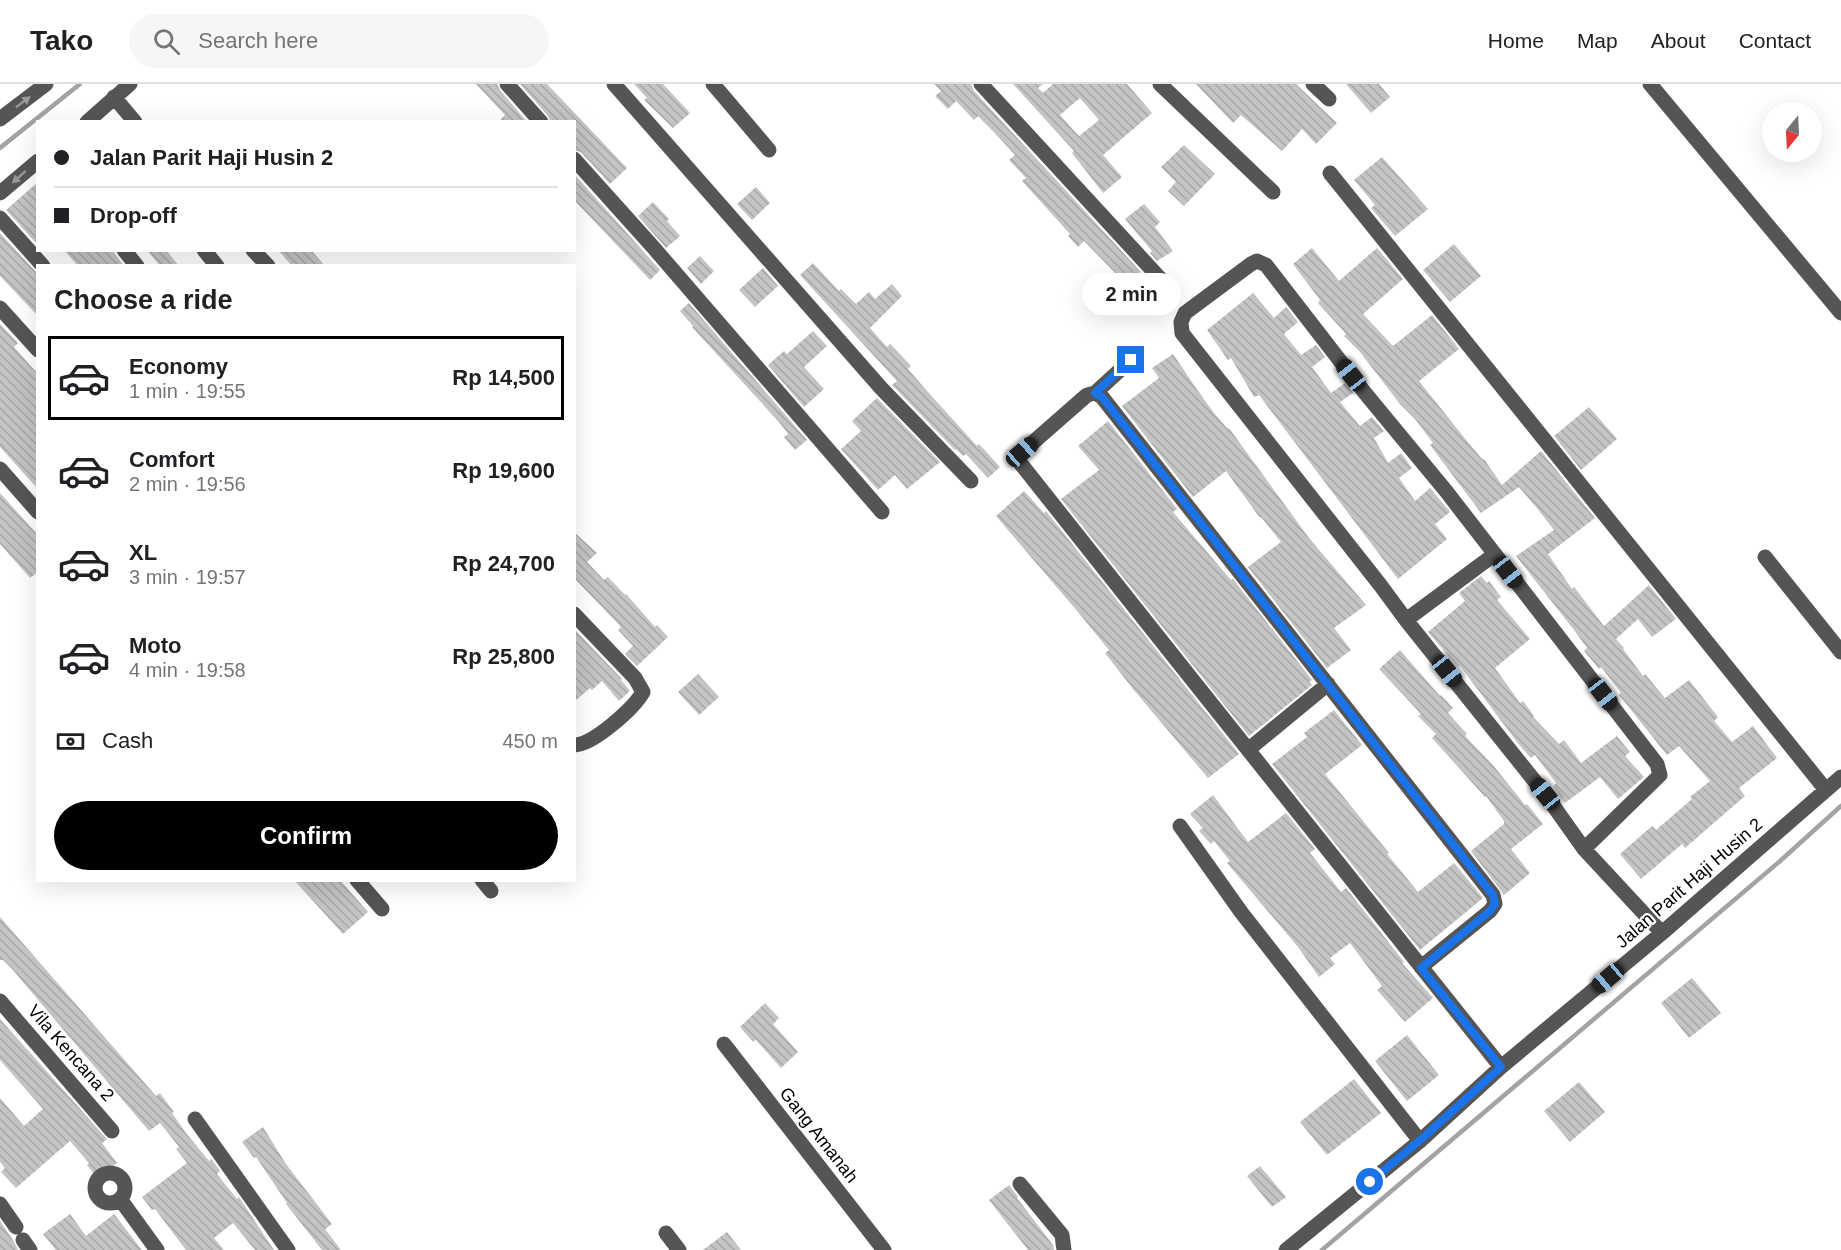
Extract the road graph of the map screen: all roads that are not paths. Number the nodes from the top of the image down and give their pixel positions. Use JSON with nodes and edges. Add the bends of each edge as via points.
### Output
{"nodes":[{"id":1,"x":46,"y":84,"type":"edge"},
{"id":2,"x":130,"y":84,"type":"edge"},
{"id":3,"x":507,"y":84,"type":"edge"},
{"id":4,"x":614,"y":84,"type":"edge"},
{"id":5,"x":713,"y":84,"type":"edge"},
{"id":6,"x":981,"y":84,"type":"edge"},
{"id":7,"x":1160,"y":84,"type":"edge"},
{"id":8,"x":1313,"y":84,"type":"edge"},
{"id":9,"x":1650,"y":84,"type":"edge"},
{"id":10,"x":114,"y":97,"type":"junction"},
{"id":11,"x":1329,"y":99,"type":"dead end"},
{"id":12,"x":0,"y":119,"type":"edge"},
{"id":13,"x":91,"y":120,"type":"edge"},
{"id":14,"x":133,"y":120,"type":"edge"},
{"id":15,"x":539,"y":120,"type":"edge"},
{"id":16,"x":769,"y":150,"type":"dead end"},
{"id":17,"x":576,"y":161,"type":"edge"},
{"id":18,"x":36,"y":163,"type":"edge"},
{"id":19,"x":1329,"y":172,"type":"dead end"},
{"id":20,"x":1273,"y":192,"type":"dead end"},
{"id":21,"x":0,"y":193,"type":"edge"},
{"id":22,"x":0,"y":218,"type":"edge"},
{"id":23,"x":126,"y":252,"type":"edge"},
{"id":24,"x":255,"y":252,"type":"edge"},
{"id":25,"x":41,"y":264,"type":"edge"},
{"id":26,"x":135,"y":264,"type":"edge"},
{"id":27,"x":266,"y":264,"type":"edge"},
{"id":28,"x":1167,"y":286,"type":"dead end"},
{"id":29,"x":0,"y":308,"type":"edge"},
{"id":30,"x":1841,"y":313,"type":"edge"},
{"id":31,"x":36,"y":349,"type":"edge"},
{"id":32,"x":1131,"y":360,"type":"dead end"},
{"id":33,"x":1095,"y":393,"type":"junction"},
{"id":34,"x":0,"y":469,"type":"edge"},
{"id":35,"x":971,"y":481,"type":"dead end"},
{"id":36,"x":36,"y":510,"type":"edge"},
{"id":37,"x":882,"y":512,"type":"dead end"},
{"id":38,"x":1495,"y":554,"type":"junction"},
{"id":39,"x":1766,"y":557,"type":"dead end"},
{"id":40,"x":576,"y":616,"type":"edge"},
{"id":41,"x":1406,"y":620,"type":"junction"},
{"id":42,"x":1841,"y":652,"type":"edge"},
{"id":43,"x":1328,"y":684,"type":"junction"},
{"id":44,"x":578,"y":745,"type":"edge"},
{"id":45,"x":1249,"y":750,"type":"junction"},
{"id":46,"x":1841,"y":777,"type":"edge"},
{"id":47,"x":1826,"y":790,"type":"junction"},
{"id":48,"x":1180,"y":826,"type":"dead end"},
{"id":49,"x":1584,"y":849,"type":"junction"},
{"id":50,"x":359,"y":882,"type":"edge"},
{"id":51,"x":382,"y":909,"type":"dead end"},
{"id":52,"x":1662,"y":933,"type":"junction"},
{"id":53,"x":1421,"y":968,"type":"junction"},
{"id":54,"x":0,"y":1001,"type":"edge"},
{"id":55,"x":724,"y":1044,"type":"dead end"},
{"id":56,"x":1501,"y":1067,"type":"junction"},
{"id":57,"x":195,"y":1119,"type":"dead end"},
{"id":58,"x":112,"y":1131,"type":"dead end"},
{"id":59,"x":1420,"y":1141,"type":"junction"},
{"id":60,"x":1020,"y":1184,"type":"dead end"},
{"id":61,"x":120,"y":1199,"type":"dead end"},
{"id":62,"x":0,"y":1204,"type":"edge"},
{"id":63,"x":666,"y":1233,"type":"dead end"},
{"id":64,"x":23,"y":1239,"type":"edge"},
{"id":65,"x":157,"y":1250,"type":"edge"},
{"id":66,"x":288,"y":1250,"type":"edge"},
{"id":67,"x":679,"y":1250,"type":"edge"},
{"id":68,"x":884,"y":1250,"type":"edge"},
{"id":69,"x":1064,"y":1250,"type":"edge"},
{"id":70,"x":1286,"y":1250,"type":"edge"}],
"edges":[{"from":12,"to":1,"type":"street","one_way":true},
{"from":2,"to":10,"type":"street"},
{"from":3,"to":15,"type":"street"},
{"from":4,"to":35,"type":"street","via":[[881,388]]},
{"from":5,"to":16,"type":"street"},
{"from":6,"to":28,"type":"street"},
{"from":7,"to":20,"type":"street"},
{"from":8,"to":11,"type":"street"},
{"from":9,"to":30,"type":"street"},
{"from":10,"to":13,"type":"street"},
{"from":10,"to":14,"type":"street"},
{"from":17,"to":37,"type":"street"},
{"from":18,"to":21,"type":"street","one_way":true},
{"from":19,"to":47,"type":"street"},
{"from":22,"to":25,"type":"street"},
{"from":23,"to":26,"type":"street"},
{"from":24,"to":27,"type":"street"},
{"from":29,"to":31,"type":"street"},
{"from":32,"to":33,"type":"street"},
{"from":33,"to":43,"type":"street"},
{"from":33,"to":45,"type":"street","via":[[1087,395],[1022,452],[1021,464]]},
{"from":34,"to":36,"type":"street"},
{"from":38,"to":41,"type":"street"},
{"from":38,"to":41,"type":"street","via":[[1266,265],[1257,261],[1251,264],[1194,306],[1181,322],[1182,333]]},
{"from":38,"to":49,"type":"street","via":[[1660,769],[1660,775]]},
{"from":39,"to":42,"type":"street"},
{"from":40,"to":44,"type":"street","via":[[635,678],[643,692],[596,739]]},
{"from":41,"to":49,"type":"street"},
{"from":43,"to":45,"type":"street"},
{"from":43,"to":53,"type":"street","via":[[1493,895],[1495,904],[1490,911]]},
{"from":45,"to":53,"type":"street"},
{"from":46,"to":47,"type":"street","name":"Jalan Parit Haji Husin 2"},
{"from":47,"to":52,"type":"street","name":"Jalan Parit Haji Husin 2"},
{"from":48,"to":59,"type":"street","via":[[1241,912]]},
{"from":49,"to":52,"type":"street"},
{"from":50,"to":51,"type":"street"},
{"from":52,"to":56,"type":"street","name":"Jalan Parit Haji Husin 2"},
{"from":53,"to":56,"type":"street"},
{"from":54,"to":58,"type":"street","name":"Vila Kencana 2"},
{"from":55,"to":68,"type":"street","name":"Gang Amanah"},
{"from":56,"to":59,"type":"street","name":"Jalan Parit Haji Husin 2"},
{"from":57,"to":66,"type":"street"},
{"from":59,"to":70,"type":"street","name":"Jalan Parit Haji Husin 2"},
{"from":60,"to":69,"type":"street","via":[[1062,1234]]},
{"from":61,"to":65,"type":"street"},
{"from":62,"to":64,"type":"street"},
{"from":63,"to":67,"type":"street"}]}
